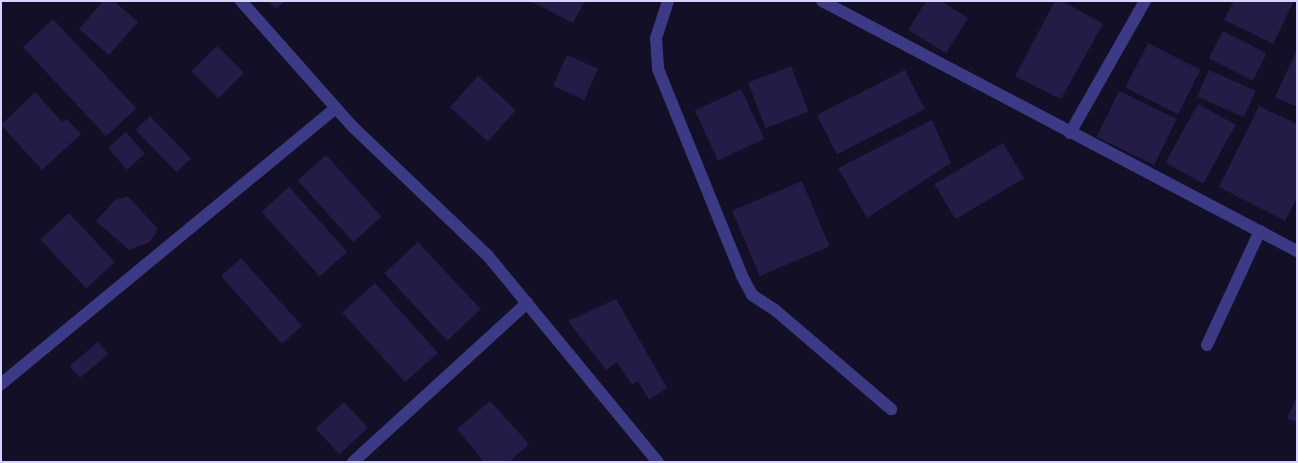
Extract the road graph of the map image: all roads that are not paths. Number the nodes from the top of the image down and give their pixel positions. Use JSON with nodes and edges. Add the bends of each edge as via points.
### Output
{"nodes":[{"id":1,"x":242,"y":1,"type":"edge"},
{"id":2,"x":668,"y":1,"type":"edge"},
{"id":3,"x":822,"y":1,"type":"edge"},
{"id":4,"x":1145,"y":1,"type":"edge"},
{"id":5,"x":336,"y":108,"type":"junction"},
{"id":6,"x":1070,"y":133,"type":"junction"},
{"id":7,"x":1260,"y":231,"type":"junction"},
{"id":8,"x":1297,"y":251,"type":"edge"},
{"id":9,"x":527,"y":303,"type":"junction"},
{"id":10,"x":1207,"y":345,"type":"dead end"},
{"id":11,"x":1,"y":384,"type":"edge"},
{"id":12,"x":891,"y":409,"type":"dead end"},
{"id":13,"x":353,"y":462,"type":"edge"},
{"id":14,"x":658,"y":462,"type":"edge"}],
"edges":[{"from":1,"to":5,"type":"street"},
{"from":2,"to":12,"type":"street","via":[[656,38],[658,69],[752,295],[775,310]]},
{"from":3,"to":6,"type":"street"},
{"from":4,"to":6,"type":"street"},
{"from":5,"to":9,"type":"street","via":[[488,256]]},
{"from":5,"to":11,"type":"street"},
{"from":6,"to":7,"type":"street"},
{"from":7,"to":8,"type":"street"},
{"from":7,"to":10,"type":"street"},
{"from":9,"to":13,"type":"street"},
{"from":9,"to":14,"type":"street"}]}
